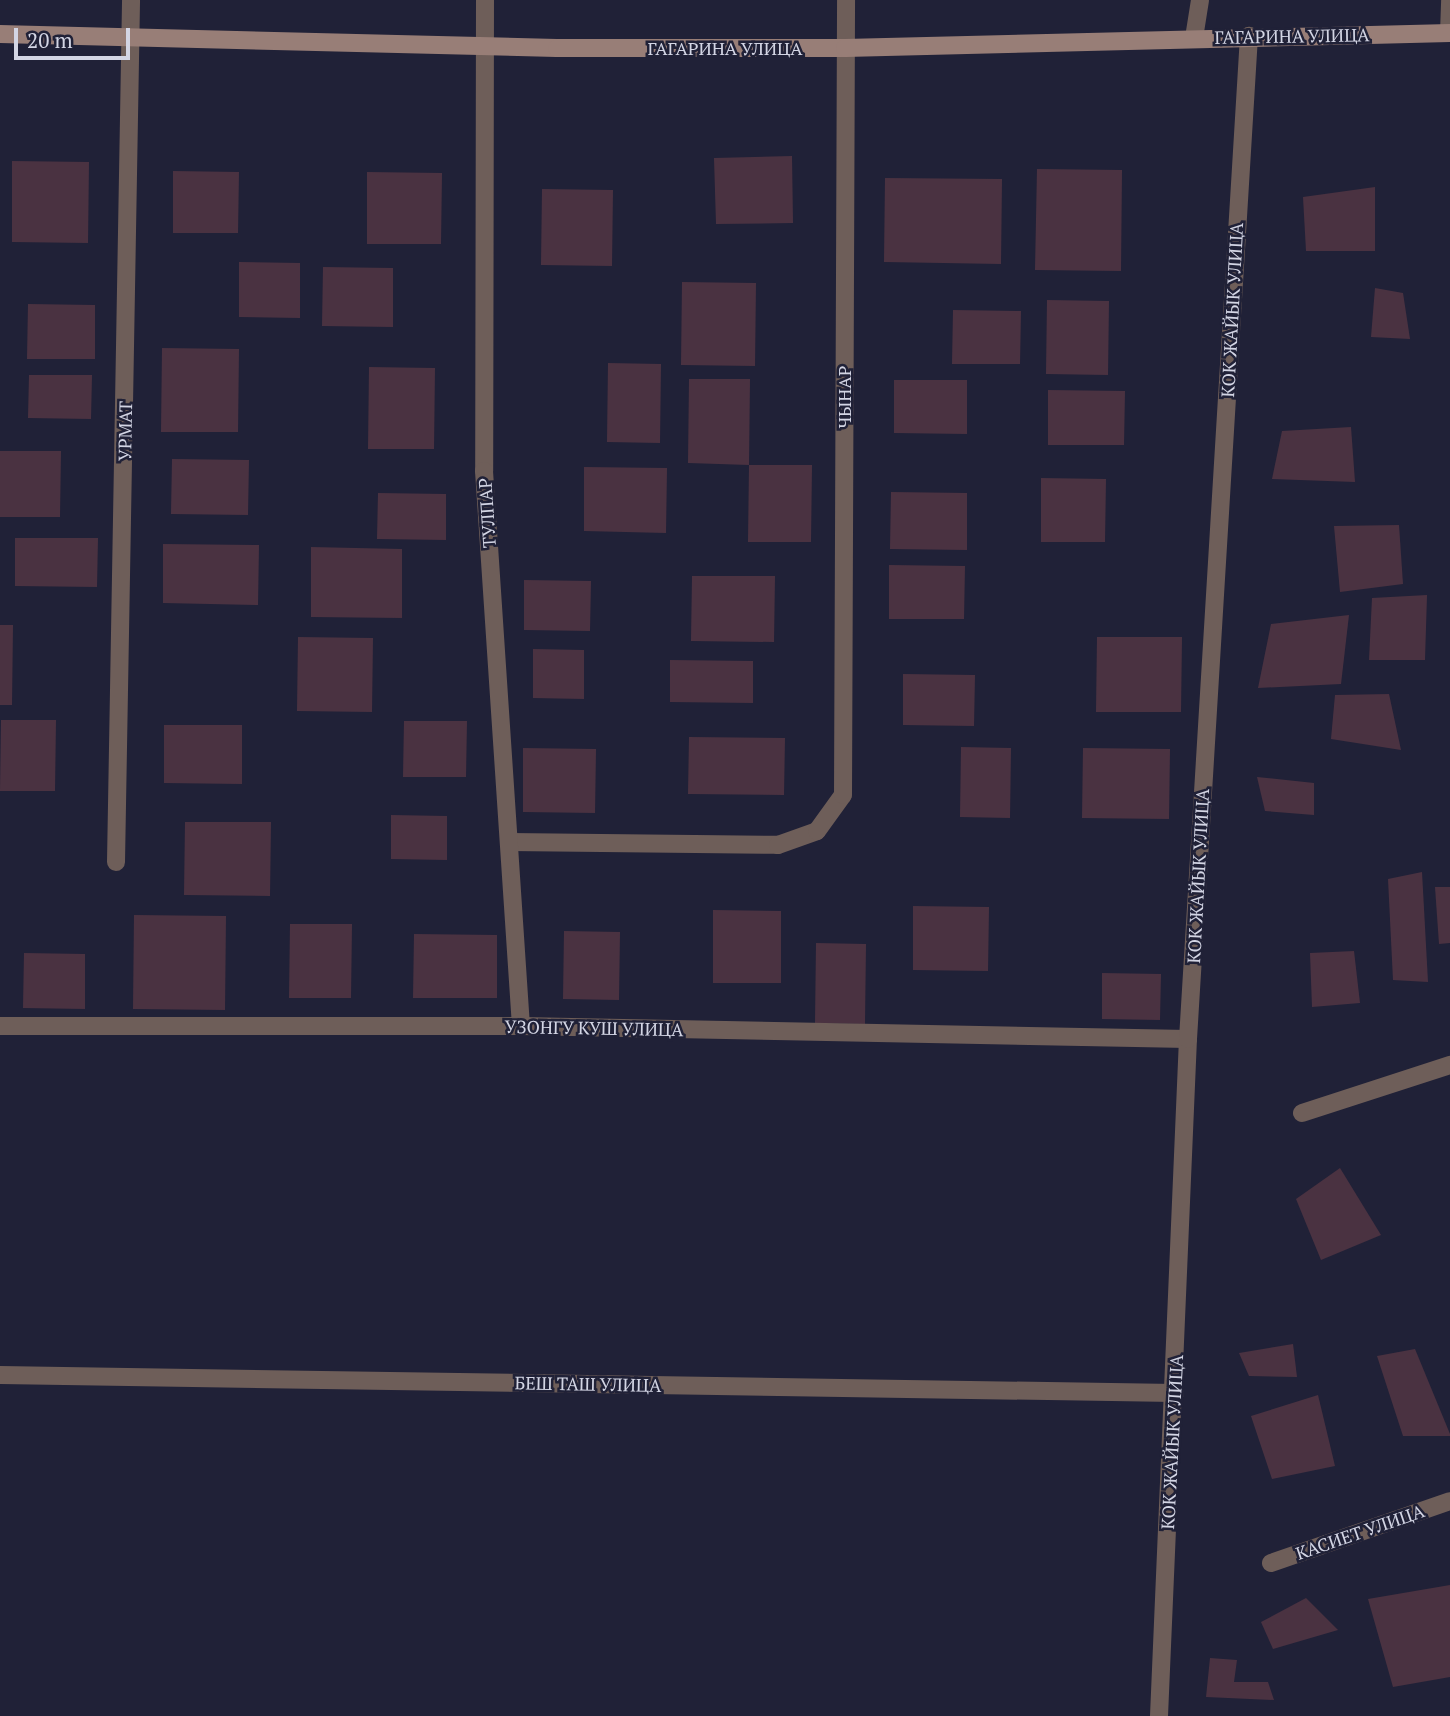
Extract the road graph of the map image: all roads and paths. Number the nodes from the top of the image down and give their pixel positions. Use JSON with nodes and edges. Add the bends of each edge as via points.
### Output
{"nodes":[{"id":1,"x":131,"y":0,"type":"edge"},
{"id":2,"x":485,"y":0,"type":"edge"},
{"id":3,"x":846,"y":0,"type":"edge"},
{"id":4,"x":1200,"y":0,"type":"edge"},
{"id":5,"x":1450,"y":0,"type":"edge"},
{"id":6,"x":1449,"y":33,"type":"edge"},
{"id":7,"x":0,"y":34,"type":"edge"},
{"id":8,"x":1249,"y":36,"type":"junction"},
{"id":9,"x":130,"y":37,"type":"junction"},
{"id":10,"x":1195,"y":37,"type":"junction"},
{"id":11,"x":485,"y":46,"type":"junction"},
{"id":12,"x":845,"y":48,"type":"junction"},
{"id":13,"x":509,"y":842,"type":"junction"},
{"id":14,"x":116,"y":862,"type":"dead end"},
{"id":15,"x":0,"y":1026,"type":"edge"},
{"id":16,"x":521,"y":1026,"type":"junction"},
{"id":17,"x":1188,"y":1039,"type":"junction"},
{"id":18,"x":1450,"y":1065,"type":"edge"},
{"id":19,"x":1302,"y":1113,"type":"dead end"},
{"id":20,"x":0,"y":1375,"type":"edge"},
{"id":21,"x":1175,"y":1392,"type":"junction"},
{"id":22,"x":1450,"y":1501,"type":"edge"},
{"id":23,"x":1270,"y":1563,"type":"dead end"},
{"id":24,"x":1159,"y":1716,"type":"edge"}],
"edges":[{"from":1,"to":9,"type":"street","name":"УРМАТ"},
{"from":2,"to":11,"type":"street","name":"ТУЛПАР"},
{"from":3,"to":12,"type":"street","name":"ЧЫНАР"},
{"from":4,"to":10,"type":"street"},
{"from":5,"to":6,"type":"street"},
{"from":6,"to":8,"type":"main road","name":"ГАГАРИНА УЛИЦА"},
{"from":7,"to":9,"type":"main road","name":"ГАГАРИНА УЛИЦА"},
{"from":8,"to":10,"type":"main road","name":"ГАГАРИНА УЛИЦА"},
{"from":8,"to":17,"type":"street","name":"КОК ЖАЙЫК УЛИЦА"},
{"from":9,"to":11,"type":"main road","name":"ГАГАРИНА УЛИЦА"},
{"from":9,"to":14,"type":"street","name":"УРМАТ"},
{"from":10,"to":12,"type":"main road","name":"ГАГАРИНА УЛИЦА"},
{"from":11,"to":12,"type":"main road","name":"ГАГАРИНА УЛИЦА"},
{"from":11,"to":13,"type":"street","name":"ТУЛПАР","via":[[484,471]]},
{"from":12,"to":13,"type":"street","name":"ЧЫНАР","via":[[843,795],[817,831],[778,845]]},
{"from":13,"to":16,"type":"street","name":"ТУЛПАР"},
{"from":15,"to":16,"type":"street","name":"УЗОНГУ КУШ УЛИЦА"},
{"from":16,"to":17,"type":"street","name":"УЗОНГУ КУШ УЛИЦА"},
{"from":17,"to":21,"type":"street","name":"КОК ЖАЙЫК УЛИЦА"},
{"from":18,"to":19,"type":"street"},
{"from":20,"to":21,"type":"street","name":"БЕШ ТАШ УЛИЦА"},
{"from":21,"to":24,"type":"street","name":"КОК ЖАЙЫК УЛИЦА"},
{"from":22,"to":23,"type":"street","name":"КАСИЕТ УЛИЦА"}]}
